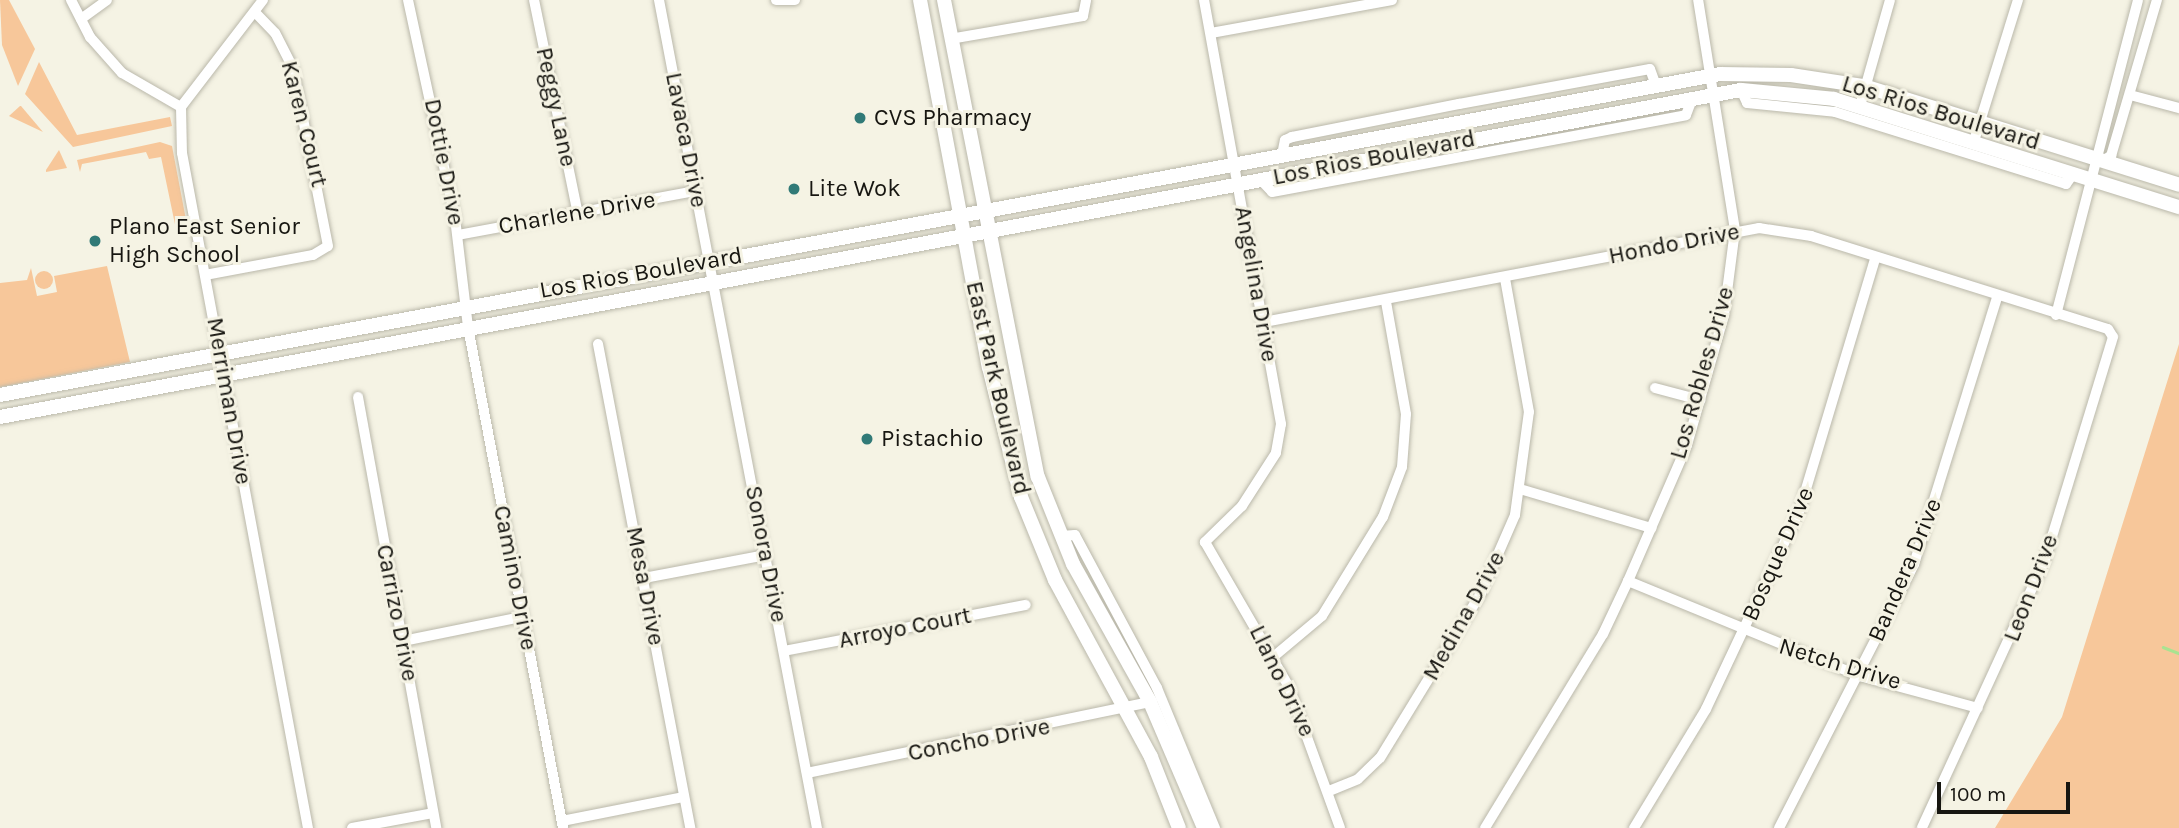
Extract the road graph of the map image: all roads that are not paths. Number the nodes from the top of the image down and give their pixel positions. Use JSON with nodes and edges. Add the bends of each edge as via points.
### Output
{"nodes":[{"id":1,"x":71,"y":0,"type":"edge"},
{"id":2,"x":107,"y":0,"type":"edge"},
{"id":3,"x":263,"y":0,"type":"edge"},
{"id":4,"x":408,"y":0,"type":"edge"},
{"id":5,"x":534,"y":0,"type":"edge"},
{"id":6,"x":659,"y":0,"type":"edge"},
{"id":7,"x":777,"y":0,"type":"edge"},
{"id":8,"x":795,"y":0,"type":"edge"},
{"id":9,"x":920,"y":0,"type":"edge"},
{"id":10,"x":944,"y":0,"type":"edge"},
{"id":11,"x":1086,"y":0,"type":"edge"},
{"id":12,"x":1205,"y":0,"type":"edge"},
{"id":13,"x":1322,"y":0,"type":"edge"},
{"id":14,"x":1392,"y":0,"type":"edge"},
{"id":15,"x":1698,"y":0,"type":"edge"},
{"id":16,"x":1890,"y":0,"type":"edge"},
{"id":17,"x":2018,"y":0,"type":"edge"},
{"id":18,"x":2138,"y":0,"type":"edge"},
{"id":19,"x":2157,"y":0,"type":"edge"},
{"id":20,"x":255,"y":12,"type":"junction"},
{"id":21,"x":1325,"y":12,"type":"junction"},
{"id":22,"x":81,"y":19,"type":"junction"},
{"id":23,"x":1211,"y":33,"type":"junction"},
{"id":24,"x":950,"y":39,"type":"junction"},
{"id":25,"x":929,"y":43,"type":"junction"},
{"id":26,"x":1712,"y":75,"type":"junction"},
{"id":27,"x":1864,"y":86,"type":"junction"},
{"id":28,"x":1741,"y":90,"type":"junction"},
{"id":29,"x":1715,"y":94,"type":"junction"},
{"id":30,"x":2130,"y":95,"type":"junction"},
{"id":31,"x":1860,"y":106,"type":"junction"},
{"id":32,"x":181,"y":107,"type":"junction"},
{"id":33,"x":2179,"y":108,"type":"edge"},
{"id":34,"x":1980,"y":124,"type":"junction"},
{"id":35,"x":1974,"y":141,"type":"junction"},
{"id":36,"x":2100,"y":162,"type":"junction"},
{"id":37,"x":1234,"y":163,"type":"junction"},
{"id":38,"x":2074,"y":173,"type":"junction"},
{"id":39,"x":2095,"y":180,"type":"junction"},
{"id":40,"x":1124,"y":183,"type":"junction"},
{"id":41,"x":1238,"y":184,"type":"junction"},
{"id":42,"x":2179,"y":186,"type":"edge"},
{"id":43,"x":695,"y":191,"type":"junction"},
{"id":44,"x":1125,"y":205,"type":"junction"},
{"id":45,"x":2179,"y":207,"type":"edge"},
{"id":46,"x":983,"y":209,"type":"junction"},
{"id":47,"x":961,"y":213,"type":"junction"},
{"id":48,"x":578,"y":214,"type":"junction"},
{"id":49,"x":1735,"y":230,"type":"junction"},
{"id":50,"x":986,"y":232,"type":"junction"},
{"id":51,"x":458,"y":235,"type":"junction"},
{"id":52,"x":965,"y":236,"type":"junction"},
{"id":53,"x":814,"y":241,"type":"junction"},
{"id":54,"x":1875,"y":259,"type":"junction"},
{"id":55,"x":709,"y":260,"type":"junction"},
{"id":56,"x":818,"y":263,"type":"junction"},
{"id":57,"x":205,"y":275,"type":"junction"},
{"id":58,"x":1505,"y":279,"type":"junction"},
{"id":59,"x":714,"y":280,"type":"junction"},
{"id":60,"x":1997,"y":297,"type":"junction"},
{"id":61,"x":1386,"y":302,"type":"junction"},
{"id":62,"x":465,"y":305,"type":"junction"},
{"id":63,"x":2056,"y":315,"type":"junction"},
{"id":64,"x":1264,"y":322,"type":"junction"},
{"id":65,"x":468,"y":327,"type":"junction"},
{"id":66,"x":2113,"y":337,"type":"joint"},
{"id":67,"x":598,"y":344,"type":"dead end"},
{"id":68,"x":219,"y":351,"type":"junction"},
{"id":69,"x":140,"y":367,"type":"junction"},
{"id":70,"x":224,"y":374,"type":"junction"},
{"id":71,"x":1656,"y":388,"type":"dead end"},
{"id":72,"x":0,"y":395,"type":"edge"},
{"id":73,"x":358,"y":397,"type":"dead end"},
{"id":74,"x":90,"y":399,"type":"junction"},
{"id":75,"x":1700,"y":400,"type":"junction"},
{"id":76,"x":1,"y":414,"type":"edge"},
{"id":77,"x":1031,"y":450,"type":"junction"},
{"id":78,"x":1009,"y":457,"type":"junction"},
{"id":79,"x":1523,"y":490,"type":"junction"},
{"id":80,"x":1651,"y":528,"type":"junction"},
{"id":81,"x":1060,"y":536,"type":"junction"},
{"id":82,"x":1205,"y":542,"type":"joint"},
{"id":83,"x":766,"y":555,"type":"junction"},
{"id":84,"x":644,"y":578,"type":"junction"},
{"id":85,"x":1628,"y":581,"type":"junction"},
{"id":86,"x":1026,"y":606,"type":"dead end"},
{"id":87,"x":522,"y":617,"type":"junction"},
{"id":88,"x":1744,"y":632,"type":"junction"},
{"id":89,"x":403,"y":641,"type":"junction"},
{"id":90,"x":784,"y":651,"type":"junction"},
{"id":91,"x":1272,"y":658,"type":"junction"},
{"id":92,"x":1860,"y":676,"type":"junction"},
{"id":93,"x":1150,"y":702,"type":"junction"},
{"id":94,"x":1978,"y":708,"type":"junction"},
{"id":95,"x":1129,"y":711,"type":"junction"},
{"id":96,"x":807,"y":774,"type":"junction"},
{"id":97,"x":1329,"y":791,"type":"junction"},
{"id":98,"x":683,"y":797,"type":"junction"},
{"id":99,"x":433,"y":813,"type":"junction"},
{"id":100,"x":562,"y":825,"type":"edge"},
{"id":101,"x":308,"y":828,"type":"edge"},
{"id":102,"x":352,"y":828,"type":"edge"},
{"id":103,"x":436,"y":828,"type":"edge"},
{"id":104,"x":690,"y":828,"type":"edge"},
{"id":105,"x":817,"y":828,"type":"edge"},
{"id":106,"x":1179,"y":828,"type":"edge"},
{"id":107,"x":1204,"y":828,"type":"edge"},
{"id":108,"x":1215,"y":828,"type":"edge"},
{"id":109,"x":1340,"y":828,"type":"edge"},
{"id":110,"x":1485,"y":828,"type":"edge"},
{"id":111,"x":1634,"y":828,"type":"edge"},
{"id":112,"x":1779,"y":828,"type":"edge"},
{"id":113,"x":1922,"y":828,"type":"edge"}],
"edges":[{"from":1,"to":22,"type":"street"},
{"from":2,"to":22,"type":"street"},
{"from":3,"to":20,"type":"street"},
{"from":4,"to":51,"type":"street","name":"Dottie Drive"},
{"from":5,"to":48,"type":"street","name":"Peggy Lane"},
{"from":6,"to":43,"type":"street","name":"Lavaca Drive"},
{"from":7,"to":8,"type":"street"},
{"from":9,"to":25,"type":"main road","name":"East Park Boulevard"},
{"from":10,"to":24,"type":"main road","name":"East Park Boulevard"},
{"from":11,"to":24,"type":"street","via":[[1083,16]]},
{"from":12,"to":23,"type":"street","name":"Angelina Drive"},
{"from":13,"to":21,"type":"street"},
{"from":14,"to":21,"type":"street"},
{"from":15,"to":26,"type":"street","name":"Los Robles Drive"},
{"from":16,"to":27,"type":"street"},
{"from":17,"to":34,"type":"street"},
{"from":18,"to":36,"type":"street","via":[[2095,149]]},
{"from":19,"to":30,"type":"street"},
{"from":20,"to":32,"type":"street"},
{"from":20,"to":57,"type":"street","name":"Karen Court","via":[[275,33],[293,68],[328,246],[313,255]]},
{"from":21,"to":23,"type":"street"},
{"from":22,"to":32,"type":"street","via":[[122,73]]},
{"from":23,"to":37,"type":"street","name":"Angelina Drive"},
{"from":24,"to":25,"type":"main road"},
{"from":24,"to":46,"type":"main road","name":"East Park Boulevard"},
{"from":25,"to":47,"type":"main road","name":"East Park Boulevard"},
{"from":26,"to":27,"type":"main road","name":"Los Rios Boulevard","via":[[1791,75]]},
{"from":26,"to":29,"type":"street","name":"Los Robles Drive"},
{"from":26,"to":37,"type":"main road","name":"Los Rios Boulevard"},
{"from":27,"to":31,"type":"street"},
{"from":27,"to":34,"type":"main road","name":"Los Rios Boulevard"},
{"from":28,"to":29,"type":"main road","name":"Los Rios Boulevard"},
{"from":28,"to":31,"type":"main road","name":"Los Rios Boulevard"},
{"from":28,"to":38,"type":"street","name":"Los Rios Boulevard","via":[[1747,103],[1836,112],[2066,184]]},
{"from":29,"to":41,"type":"main road","name":"Los Rios Boulevard"},
{"from":29,"to":49,"type":"street","name":"Los Robles Drive"},
{"from":30,"to":33,"type":"street"},
{"from":30,"to":36,"type":"street","via":[[2111,156]]},
{"from":31,"to":35,"type":"main road","name":"Los Rios Boulevard"},
{"from":32,"to":57,"type":"street","name":"Merriman Drive","via":[[182,153]]},
{"from":34,"to":35,"type":"street"},
{"from":34,"to":36,"type":"main road","name":"Los Rios Boulevard"},
{"from":35,"to":38,"type":"main road","name":"Los Rios Boulevard"},
{"from":36,"to":39,"type":"street"},
{"from":36,"to":42,"type":"main road","name":"Los Rios Boulevard"},
{"from":37,"to":40,"type":"main road","name":"Los Rios Boulevard"},
{"from":37,"to":41,"type":"street","name":"Angelina Drive"},
{"from":38,"to":39,"type":"main road","name":"Los Rios Boulevard"},
{"from":39,"to":45,"type":"main road","name":"Los Rios Boulevard"},
{"from":39,"to":63,"type":"street"},
{"from":40,"to":44,"type":"main road"},
{"from":40,"to":46,"type":"main road","name":"Los Rios Boulevard"},
{"from":41,"to":44,"type":"main road","name":"Los Rios Boulevard"},
{"from":41,"to":64,"type":"street","name":"Angelina Drive"},
{"from":43,"to":48,"type":"street","name":"Charlene Drive"},
{"from":43,"to":55,"type":"street","name":"Lavaca Drive"},
{"from":44,"to":50,"type":"main road","name":"Los Rios Boulevard"},
{"from":46,"to":47,"type":"main road","name":"Los Rios Boulevard"},
{"from":46,"to":50,"type":"main road","name":"East Park Boulevard"},
{"from":47,"to":52,"type":"main road","name":"East Park Boulevard"},
{"from":47,"to":53,"type":"main road","name":"Los Rios Boulevard"},
{"from":48,"to":51,"type":"street","name":"Charlene Drive"},
{"from":49,"to":54,"type":"street","name":"Hondo Drive","via":[[1811,236]]},
{"from":49,"to":58,"type":"street","name":"Hondo Drive"},
{"from":49,"to":75,"type":"street","name":"Los Robles Drive","via":[[1724,315]]},
{"from":50,"to":52,"type":"main road","name":"Los Rios Boulevard"},
{"from":50,"to":77,"type":"main road","name":"East Park Boulevard"},
{"from":51,"to":62,"type":"street","name":"Dottie Drive"},
{"from":52,"to":56,"type":"main road","name":"Los Rios Boulevard"},
{"from":52,"to":78,"type":"main road","name":"East Park Boulevard"},
{"from":53,"to":55,"type":"main road","name":"Los Rios Boulevard"},
{"from":53,"to":56,"type":"main road"},
{"from":54,"to":60,"type":"street","name":"Hondo Drive"},
{"from":54,"to":88,"type":"street","name":"Bosque Drive","via":[[1813,476]]},
{"from":55,"to":59,"type":"street","name":"Lavaca Drive"},
{"from":55,"to":62,"type":"main road","name":"Los Rios Boulevard"},
{"from":56,"to":59,"type":"main road","name":"Los Rios Boulevard"},
{"from":57,"to":68,"type":"street","name":"Merriman Drive"},
{"from":58,"to":61,"type":"street","name":"Hondo Drive"},
{"from":58,"to":79,"type":"street","name":"Medina Drive","via":[[1530,412]]},
{"from":59,"to":65,"type":"main road","name":"Los Rios Boulevard"},
{"from":59,"to":83,"type":"street","name":"Sonora Drive"},
{"from":60,"to":63,"type":"street","name":"Hondo Drive"},
{"from":60,"to":92,"type":"street","name":"Bandera Drive","via":[[1925,533]]},
{"from":61,"to":64,"type":"street","name":"Hondo Drive"},
{"from":61,"to":91,"type":"street","via":[[1406,414],[1402,467],[1383,517],[1322,616]]},
{"from":62,"to":65,"type":"street","name":"Dottie Drive"},
{"from":62,"to":68,"type":"main road","name":"Los Rios Boulevard"},
{"from":63,"to":66,"type":"street","name":"Hondo Drive","via":[[2108,329]]},
{"from":64,"to":82,"type":"street","name":"Angelina Drive","via":[[1281,424],[1276,453],[1232,520]]},
{"from":65,"to":70,"type":"main road","name":"Los Rios Boulevard"},
{"from":65,"to":87,"type":"street","name":"Camino Drive"},
{"from":66,"to":94,"type":"street","name":"Leon Drive","via":[[2045,560]]},
{"from":67,"to":84,"type":"street","name":"Mesa Drive"},
{"from":68,"to":69,"type":"main road","name":"Los Rios Boulevard"},
{"from":68,"to":70,"type":"street","name":"Merriman Drive"},
{"from":69,"to":72,"type":"main road","name":"Los Rios Boulevard"},
{"from":69,"to":74,"type":"main road","via":[[133,384]]},
{"from":70,"to":74,"type":"main road","name":"Los Rios Boulevard"},
{"from":70,"to":101,"type":"street","name":"Merriman Drive"},
{"from":71,"to":75,"type":"street"},
{"from":73,"to":89,"type":"street","name":"Carrizo Drive"},
{"from":74,"to":76,"type":"main road","name":"Los Rios Boulevard"},
{"from":75,"to":80,"type":"street","name":"Los Robles Drive"},
{"from":77,"to":78,"type":"main road"},
{"from":77,"to":81,"type":"main road","name":"East Park Boulevard"},
{"from":78,"to":95,"type":"main road","name":"East Park Boulevard","via":[[1055,580]]},
{"from":79,"to":80,"type":"street"},
{"from":79,"to":97,"type":"street","name":"Medina Drive","via":[[1488,581],[1380,758],[1358,779]]},
{"from":80,"to":85,"type":"street","name":"Los Robles Drive"},
{"from":81,"to":93,"type":"main road","name":"East Park Boulevard"},
{"from":81,"to":108,"type":"street","via":[[1075,535],[1157,688]]},
{"from":82,"to":91,"type":"street","name":"Llano Drive"},
{"from":83,"to":84,"type":"street"},
{"from":83,"to":90,"type":"street","name":"Sonora Drive"},
{"from":84,"to":98,"type":"street","name":"Mesa Drive"},
{"from":85,"to":88,"type":"street","name":"Netch Drive"},
{"from":85,"to":110,"type":"street","name":"Los Robles Drive"},
{"from":86,"to":90,"type":"street","name":"Arroyo Court"},
{"from":87,"to":89,"type":"street"},
{"from":87,"to":100,"type":"street","name":"Camino Drive"},
{"from":88,"to":92,"type":"street","name":"Netch Drive"},
{"from":88,"to":111,"type":"street","name":"Bosque Drive"},
{"from":89,"to":99,"type":"street","name":"Carrizo Drive"},
{"from":90,"to":96,"type":"street","name":"Sonora Drive"},
{"from":91,"to":97,"type":"street","name":"Llano Drive"},
{"from":92,"to":94,"type":"street","name":"Netch Drive"},
{"from":92,"to":112,"type":"street","name":"Bandera Drive"},
{"from":93,"to":95,"type":"street","name":"Concho Drive"},
{"from":93,"to":107,"type":"main road","name":"East Park Boulevard"},
{"from":94,"to":113,"type":"street","name":"Leon Drive"},
{"from":95,"to":96,"type":"street","name":"Concho Drive"},
{"from":95,"to":106,"type":"main road","name":"East Park Boulevard"},
{"from":96,"to":105,"type":"street","name":"Sonora Drive"},
{"from":97,"to":109,"type":"street","name":"Llano Drive"},
{"from":98,"to":100,"type":"street"},
{"from":98,"to":104,"type":"street","name":"Mesa Drive"},
{"from":99,"to":102,"type":"street"},
{"from":99,"to":103,"type":"street","name":"Carrizo Drive"}]}
